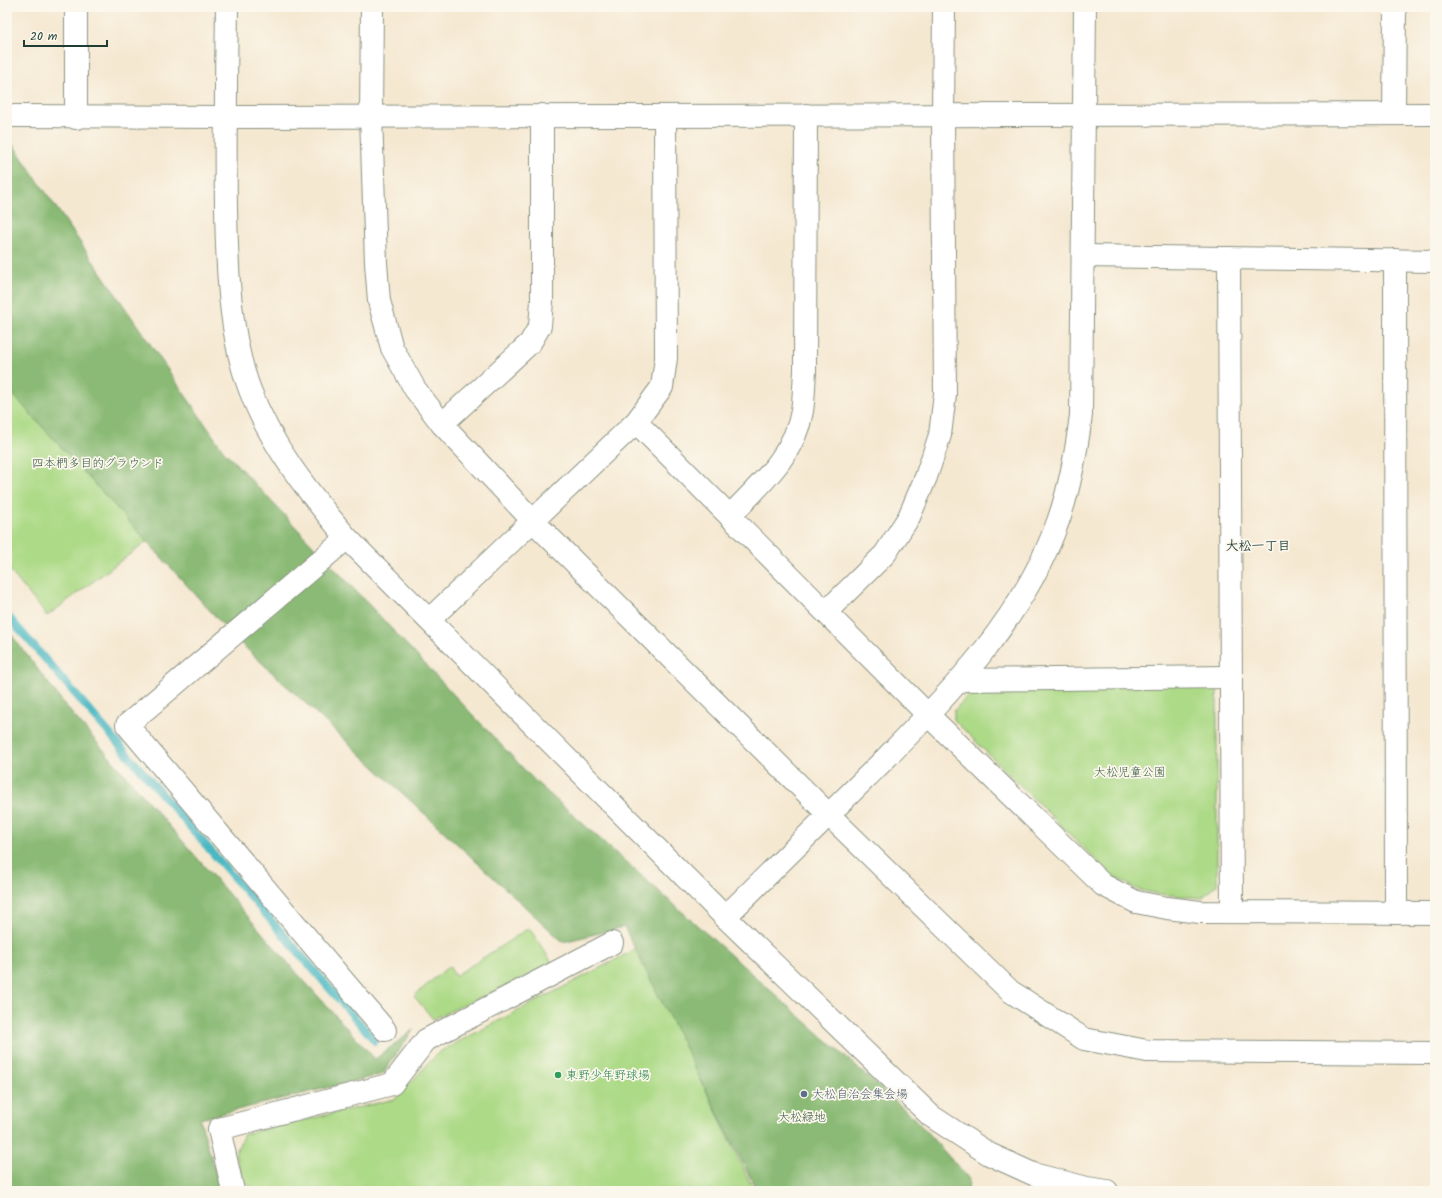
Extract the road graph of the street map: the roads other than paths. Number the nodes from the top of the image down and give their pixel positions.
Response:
1 (76, 7) edge
2 (227, 7) edge
3 (372, 7) edge
4 (944, 7) edge
5 (1085, 7) edge
6 (1395, 7) edge
7 (1084, 114) junction
8 (1394, 114) junction
9 (1435, 114) edge
10 (542, 115) junction
11 (806, 115) junction
12 (943, 115) junction
13 (14, 116) dead end
14 (371, 116) junction
15 (665, 116) junction
16 (225, 117) junction
17 (76, 118) junction
18 (1083, 256) junction
19 (1229, 258) junction
20 (1395, 260) junction
21 (1435, 261) edge
22 (636, 422) junction
23 (442, 424) junction
24 (730, 516) junction
25 (533, 521) junction
26 (347, 538) junction
27 (826, 612) junction
28 (429, 620) junction
29 (1230, 677) junction
30 (962, 680) junction
31 (928, 715) junction
32 (829, 815) junction
33 (1232, 912) junction
34 (1396, 913) junction
35 (1435, 913) edge
36 (725, 917) junction
37 (612, 942) dead end
38 (386, 1030) dead end
39 (1435, 1052) edge
40 (234, 1191) edge
41 (1107, 1191) edge

1 - 17 street
2 - 16 street
3 - 14 street
4 - 12 street
5 - 7 street
6 - 8 street
7 - 8 street
7 - 12 street
7 - 18 street
8 - 9 street
10 - 14 street
10 - 15 street
10 - 23 street
11 - 12 street
11 - 15 street
11 - 24 street
12 - 27 street
13 - 17 street
14 - 16 street
14 - 23 street
15 - 22 street
16 - 17 street
16 - 26 street
18 - 19 street
18 - 30 street
19 - 20 street
19 - 29 street
20 - 21 street
20 - 34 street
22 - 24 street
22 - 25 street
23 - 25 street
24 - 27 street
25 - 28 street
25 - 32 street
26 - 28 street
26 - 38 street
27 - 31 street
28 - 36 street
29 - 30 street
29 - 33 street
30 - 31 street
31 - 32 street
31 - 33 street
32 - 36 street
32 - 39 street
33 - 34 street
34 - 35 street
36 - 41 street
37 - 40 street

